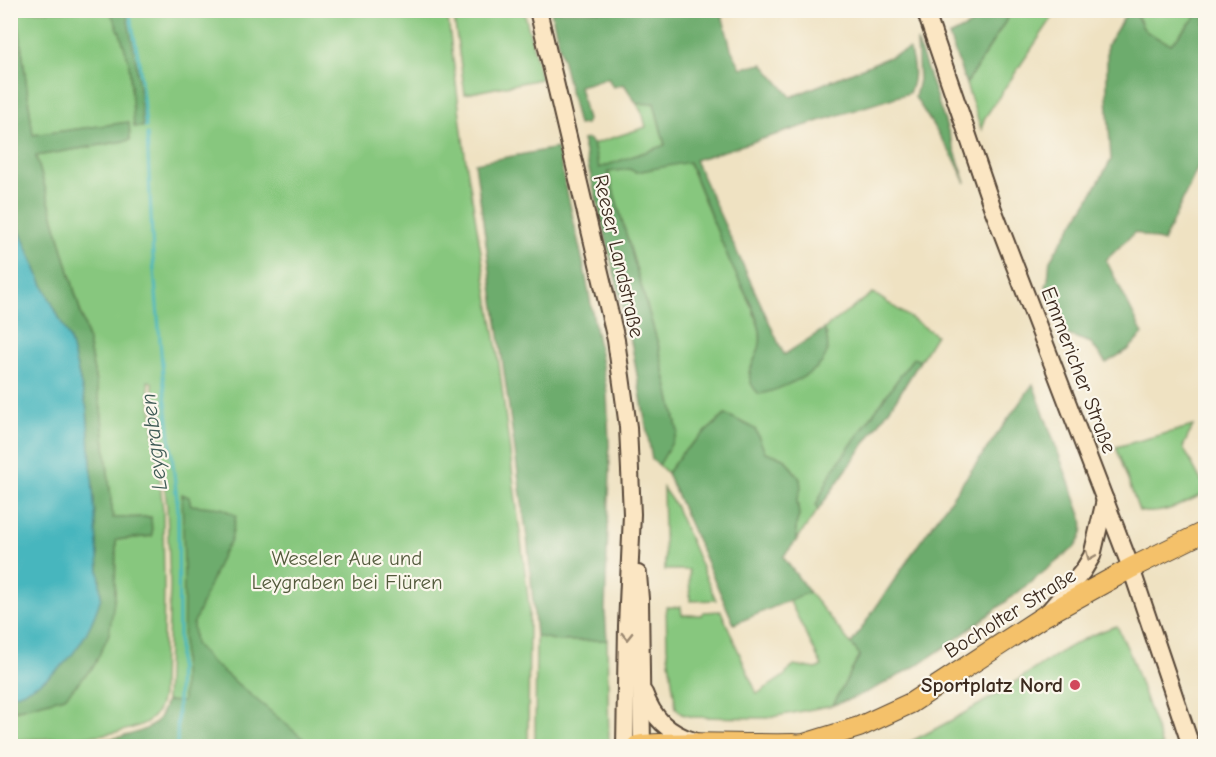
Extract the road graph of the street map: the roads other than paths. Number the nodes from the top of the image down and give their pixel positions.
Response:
1 (538, 10) edge
2 (925, 10) edge
3 (1105, 500) junction
4 (632, 514) junction
5 (1206, 531) edge
6 (1131, 568) junction
7 (1044, 616) junction
8 (641, 683) junction
9 (694, 742) junction
10 (804, 744) junction
11 (634, 745) edge
12 (781, 747) edge
13 (1191, 747) edge

1 - 4 street, Reeser Landstraße
2 - 3 street, Emmericher Straße
3 - 6 street, Emmericher Straße
3 -> 7 street
4 - 8 street, Reeser Landstraße
4 -> 11 street, Reeser Landstraße
5 - 6 main road, Bocholter Straße
6 - 7 main road, Bocholter Straße
6 - 13 street, Emmericher Straße
7 - 10 main road, Bocholter Straße
8 - 9 street
8 - 11 street, Reeser Landstraße
9 - 10 main road, Bocholter Straße
9 - 11 main road, Bocholter Straße
10 - 12 main road, Bocholter Straße

